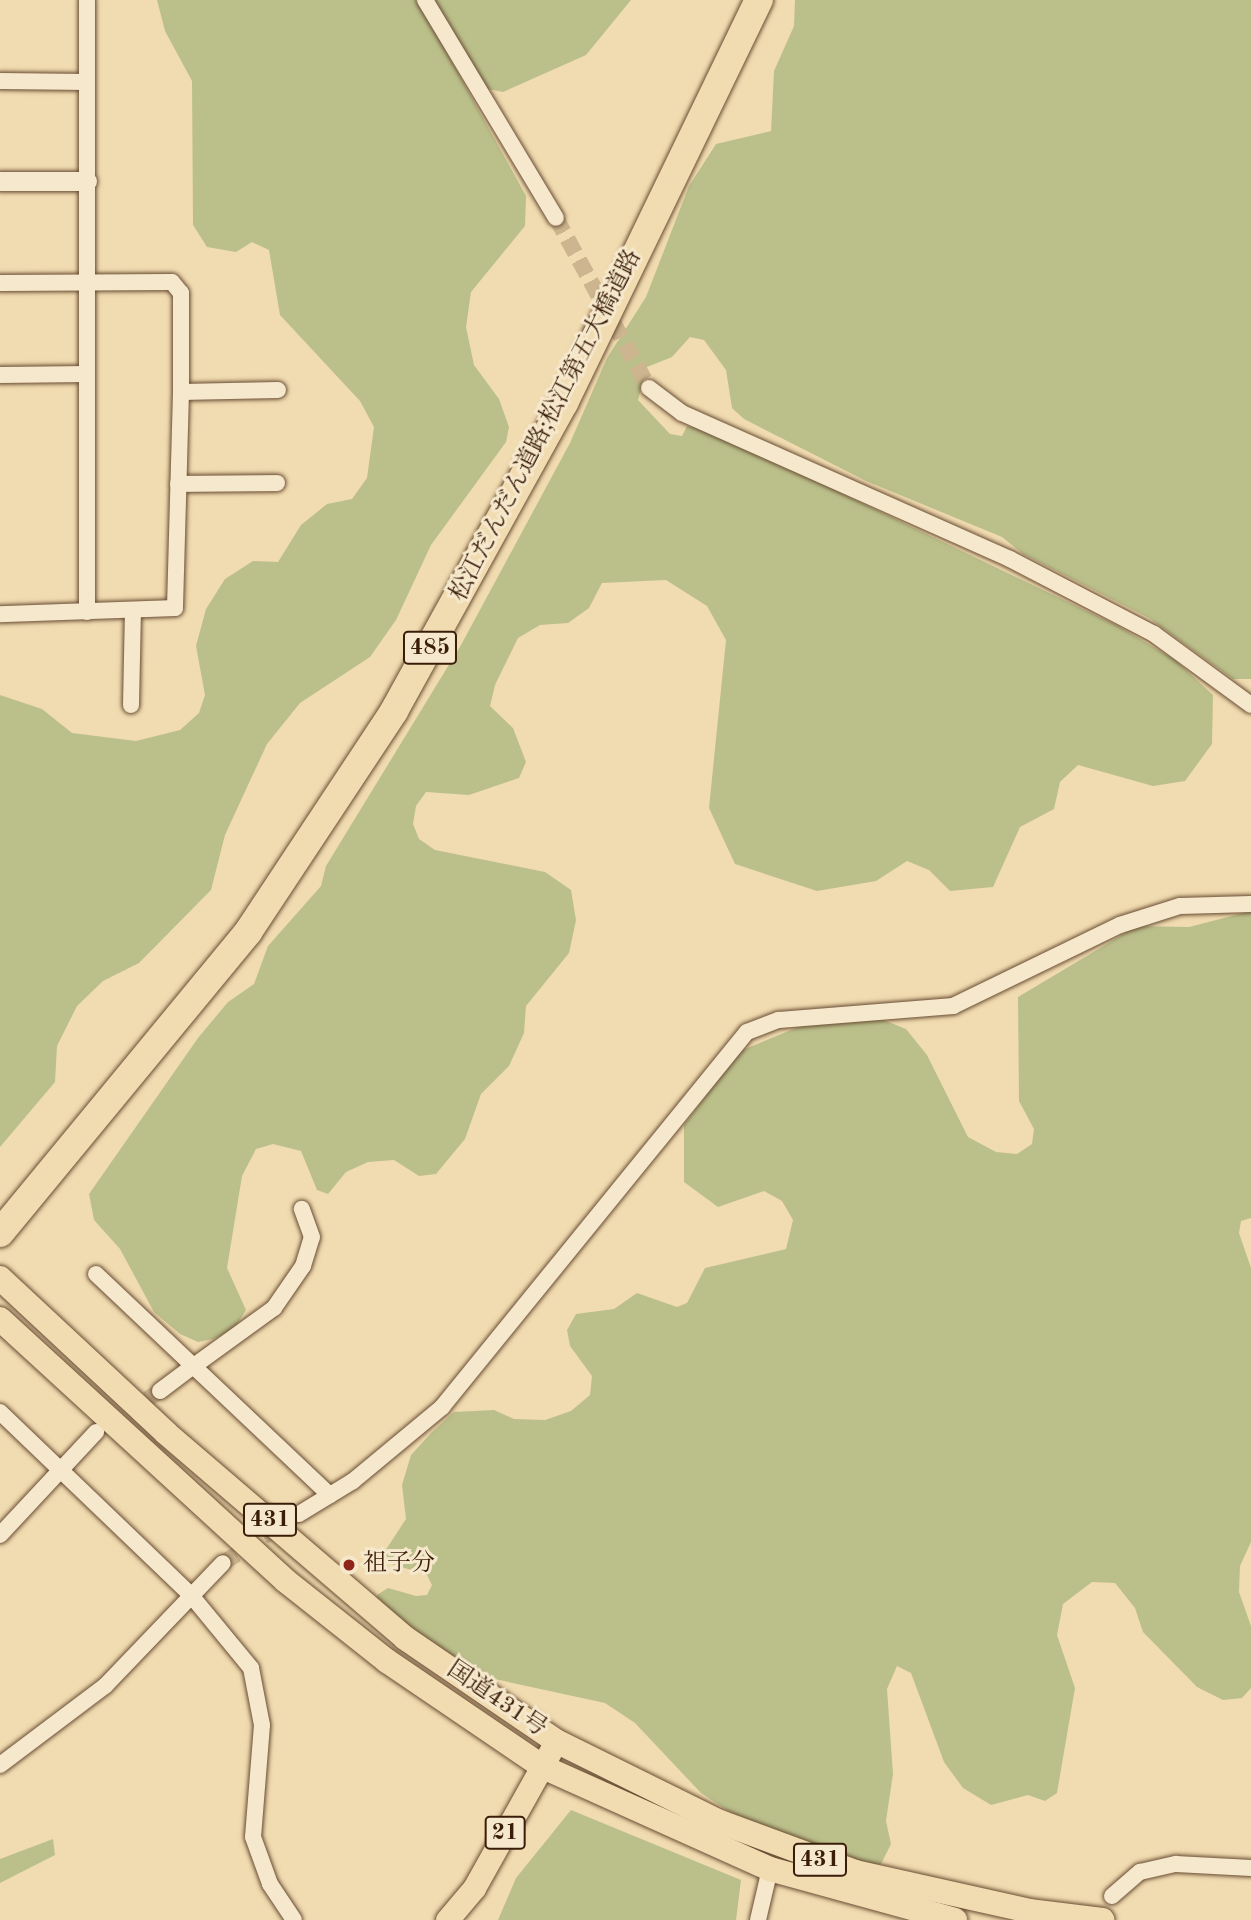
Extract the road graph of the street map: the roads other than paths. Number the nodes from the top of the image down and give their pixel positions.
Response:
1 (87, 0) edge
2 (425, 0) edge
3 (759, 0) edge
4 (0, 81) edge
5 (87, 82) junction
6 (0, 181) edge
7 (87, 181) junction
8 (556, 218) tunnel mouth
9 (87, 282) junction
10 (0, 283) edge
11 (87, 374) junction
12 (0, 375) edge
13 (649, 388) tunnel mouth
14 (278, 390) dead end
15 (181, 392) junction
16 (277, 483) dead end
17 (178, 484) junction
18 (87, 612) junction
19 (133, 612) junction
20 (0, 614) edge
21 (131, 705) dead end
22 (1251, 705) edge
23 (1251, 904) edge
24 (302, 1209) dead end
25 (0, 1233) edge
26 (96, 1274) dead end
27 (0, 1278) edge
28 (0, 1319) edge
29 (160, 1391) tunnel mouth
30 (0, 1412) edge
31 (96, 1432) tunnel mouth
32 (58, 1470) junction
33 (330, 1495) junction
34 (299, 1514) tunnel mouth
35 (0, 1535) edge
36 (223, 1563) tunnel mouth
37 (190, 1594) junction
38 (556, 1741) junction
39 (0, 1766) edge
40 (543, 1767) junction
41 (1251, 1868) edge
42 (770, 1869) junction
43 (1112, 1896) dead end
44 (294, 1920) edge
45 (447, 1920) edge
46 (758, 1920) edge
47 (955, 1920) edge
48 (1102, 1920) edge

1 - 5 street
2 - 8 street
3 - 25 highway, 松江だんだん道路;松江第五大橋道路 / 485
4 - 5 street
5 - 7 street
6 - 7 street
7 - 9 street
9 - 10 street
9 - 11 street
9 - 15 street
11 - 12 street
11 - 18 street
13 - 22 street
14 - 15 street
15 - 17 street
16 - 17 street
17 - 19 street
18 - 19 street
18 - 20 street
19 - 21 street
23 - 33 street
24 - 29 street
26 - 33 street
27 - 38 highway, 国道431号 / 431
28 - 40 highway, 国道431号 / 431
30 - 32 street
31 - 32 street
32 - 35 street
32 - 37 street
33 - 34 street
36 - 37 street
37 - 39 street
37 - 44 street
38 - 40 main road, 21
38 - 48 highway, 国道431号 / 431
40 - 42 highway, 国道431号 / 431
40 - 45 main road, 21
41 - 43 street
42 - 46 street
42 - 47 highway, 国道431号 / 431

